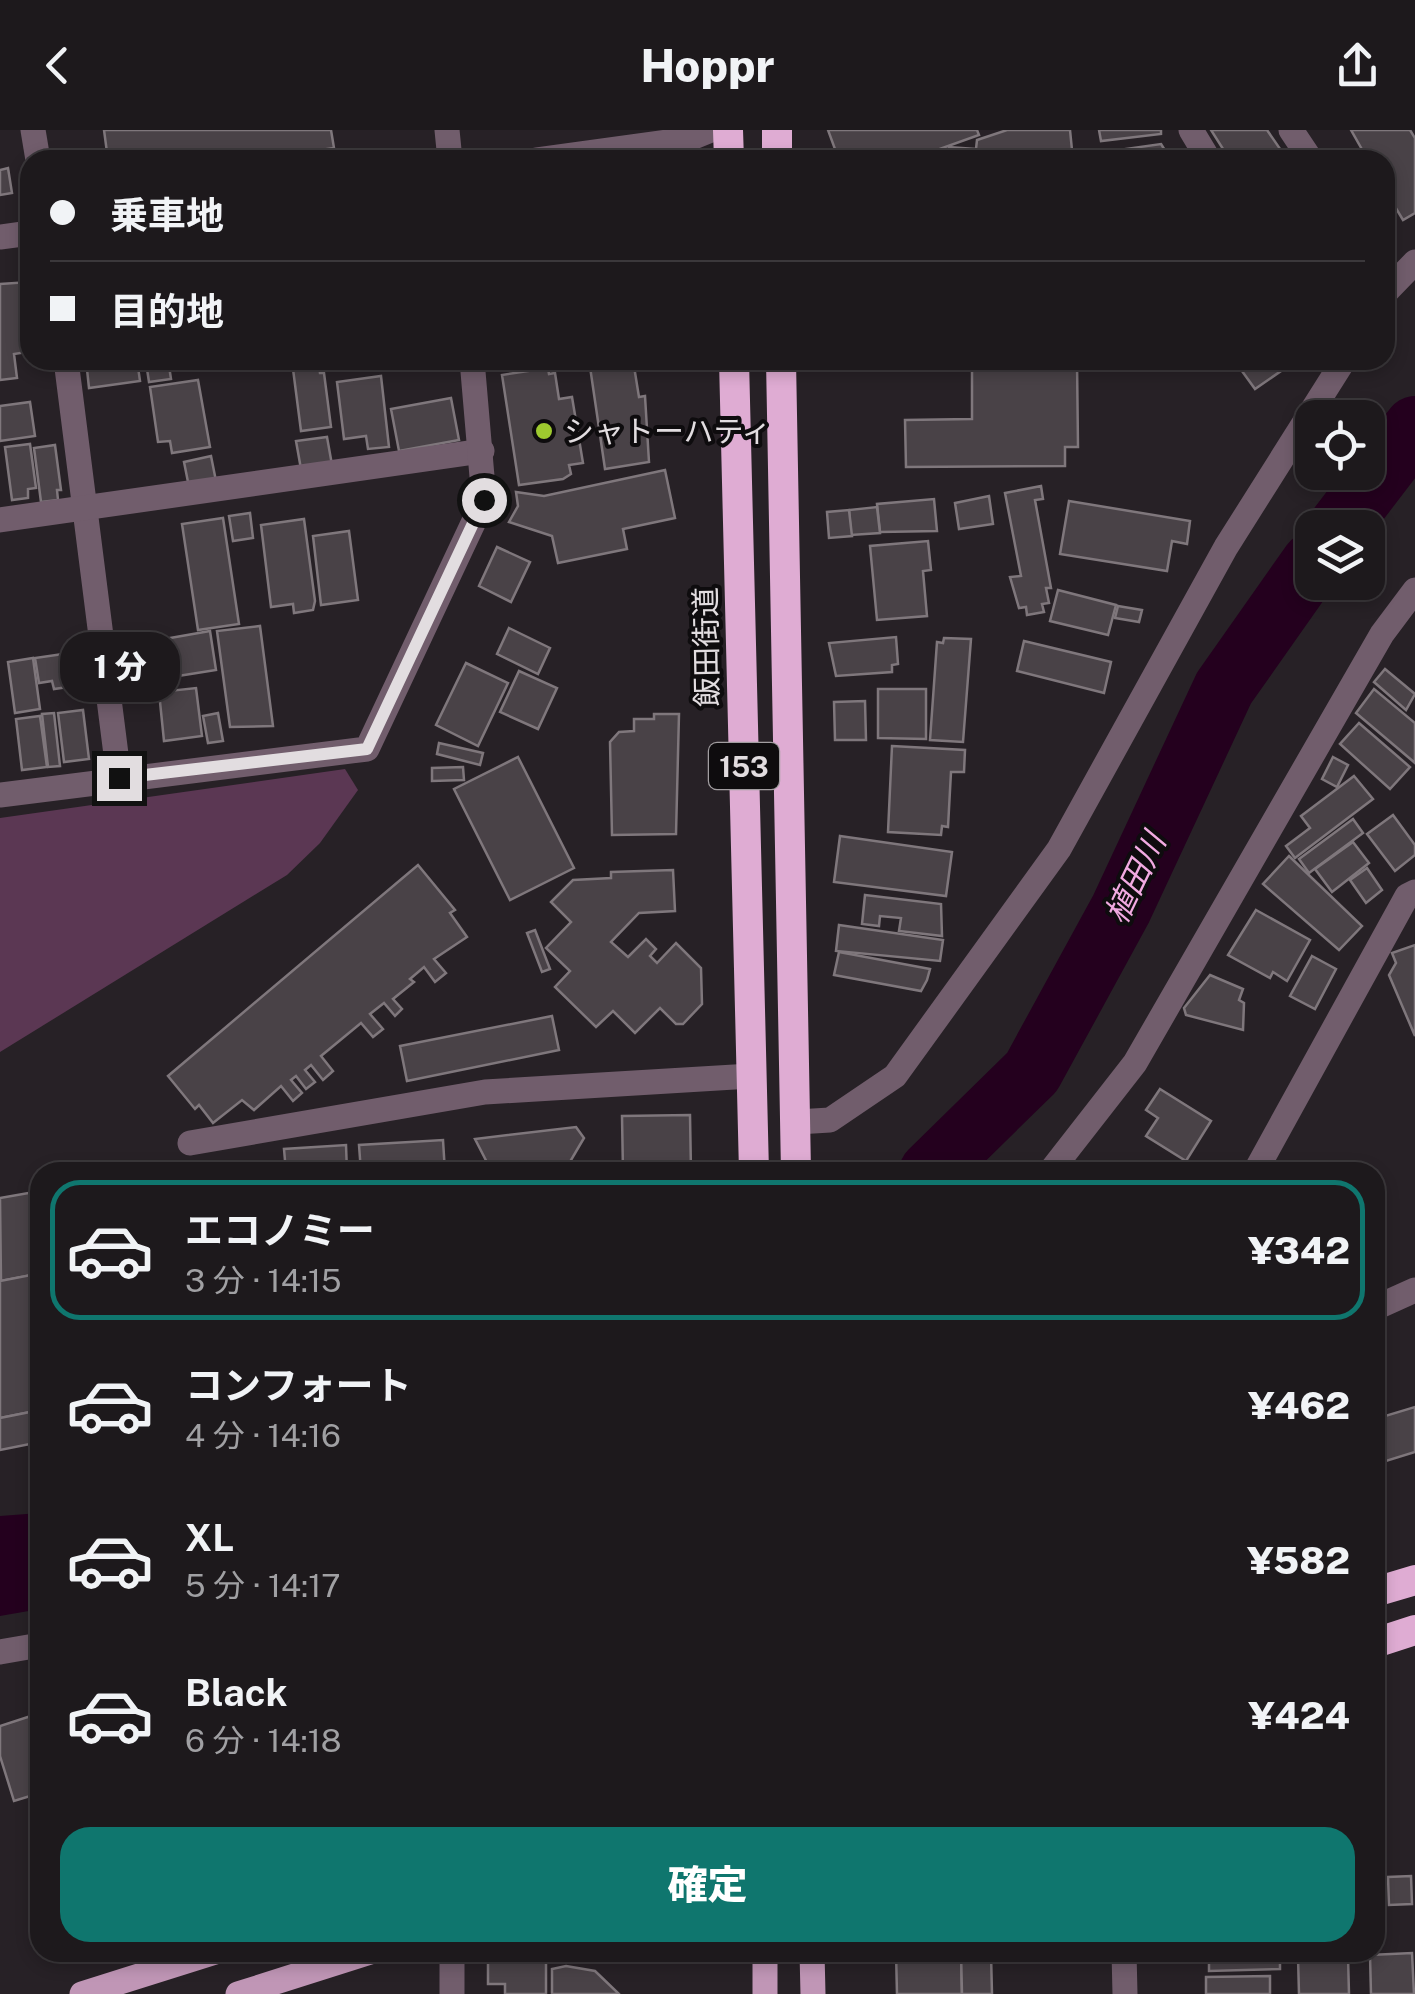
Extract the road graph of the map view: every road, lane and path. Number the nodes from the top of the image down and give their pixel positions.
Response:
1 (711, 130) edge
2 (609, 150) edge
3 (67, 370) edge
4 (473, 370) edge
5 (734, 370) edge
6 (781, 370) edge
7 (1332, 370) edge
8 (482, 451) junction
9 (85, 508) junction
10 (0, 520) edge
11 (1415, 590) edge
12 (119, 778) junction
13 (0, 795) edge
14 (1415, 892) edge
15 (752, 1076) junction
16 (798, 1122) junction
17 (190, 1143) dead end
18 (754, 1162) edge
19 (796, 1162) edge
20 (1058, 1162) edge
21 (1260, 1162) edge
22 (1415, 1290) edge
23 (1385, 1304) edge
24 (1415, 1580) edge
25 (1385, 1589) edge
26 (1415, 1630) edge
27 (1385, 1640) edge
28 (30, 1647) edge
29 (0, 1652) edge
30 (183, 1962) edge
31 (339, 1962) edge
32 (452, 1962) edge
33 (764, 1962) edge
34 (812, 1962) edge
35 (1124, 1962) edge
36 (82, 1994) edge
37 (238, 1994) edge
38 (452, 1994) edge
39 (765, 1994) edge
40 (813, 1994) edge
41 (1125, 1994) edge

1 - 2 street
3 - 9 street
4 - 8 street
5 - 15 highway, 飯田街道 / 153
6 - 16 highway, 153
7 - 16 street
8 - 9 street
8 - 12 street
9 - 10 street
9 - 12 street
11 - 20 street
12 - 13 street
14 - 21 street
15 - 17 street
15 - 18 highway, 飯田街道 / 153
16 - 19 highway, 153
22 - 23 street
24 - 25 highway
26 - 27 highway
28 - 29 street
30 - 36 main road
31 - 37 main road
32 - 38 street
33 - 39 main road
34 - 40 main road
35 - 41 street

